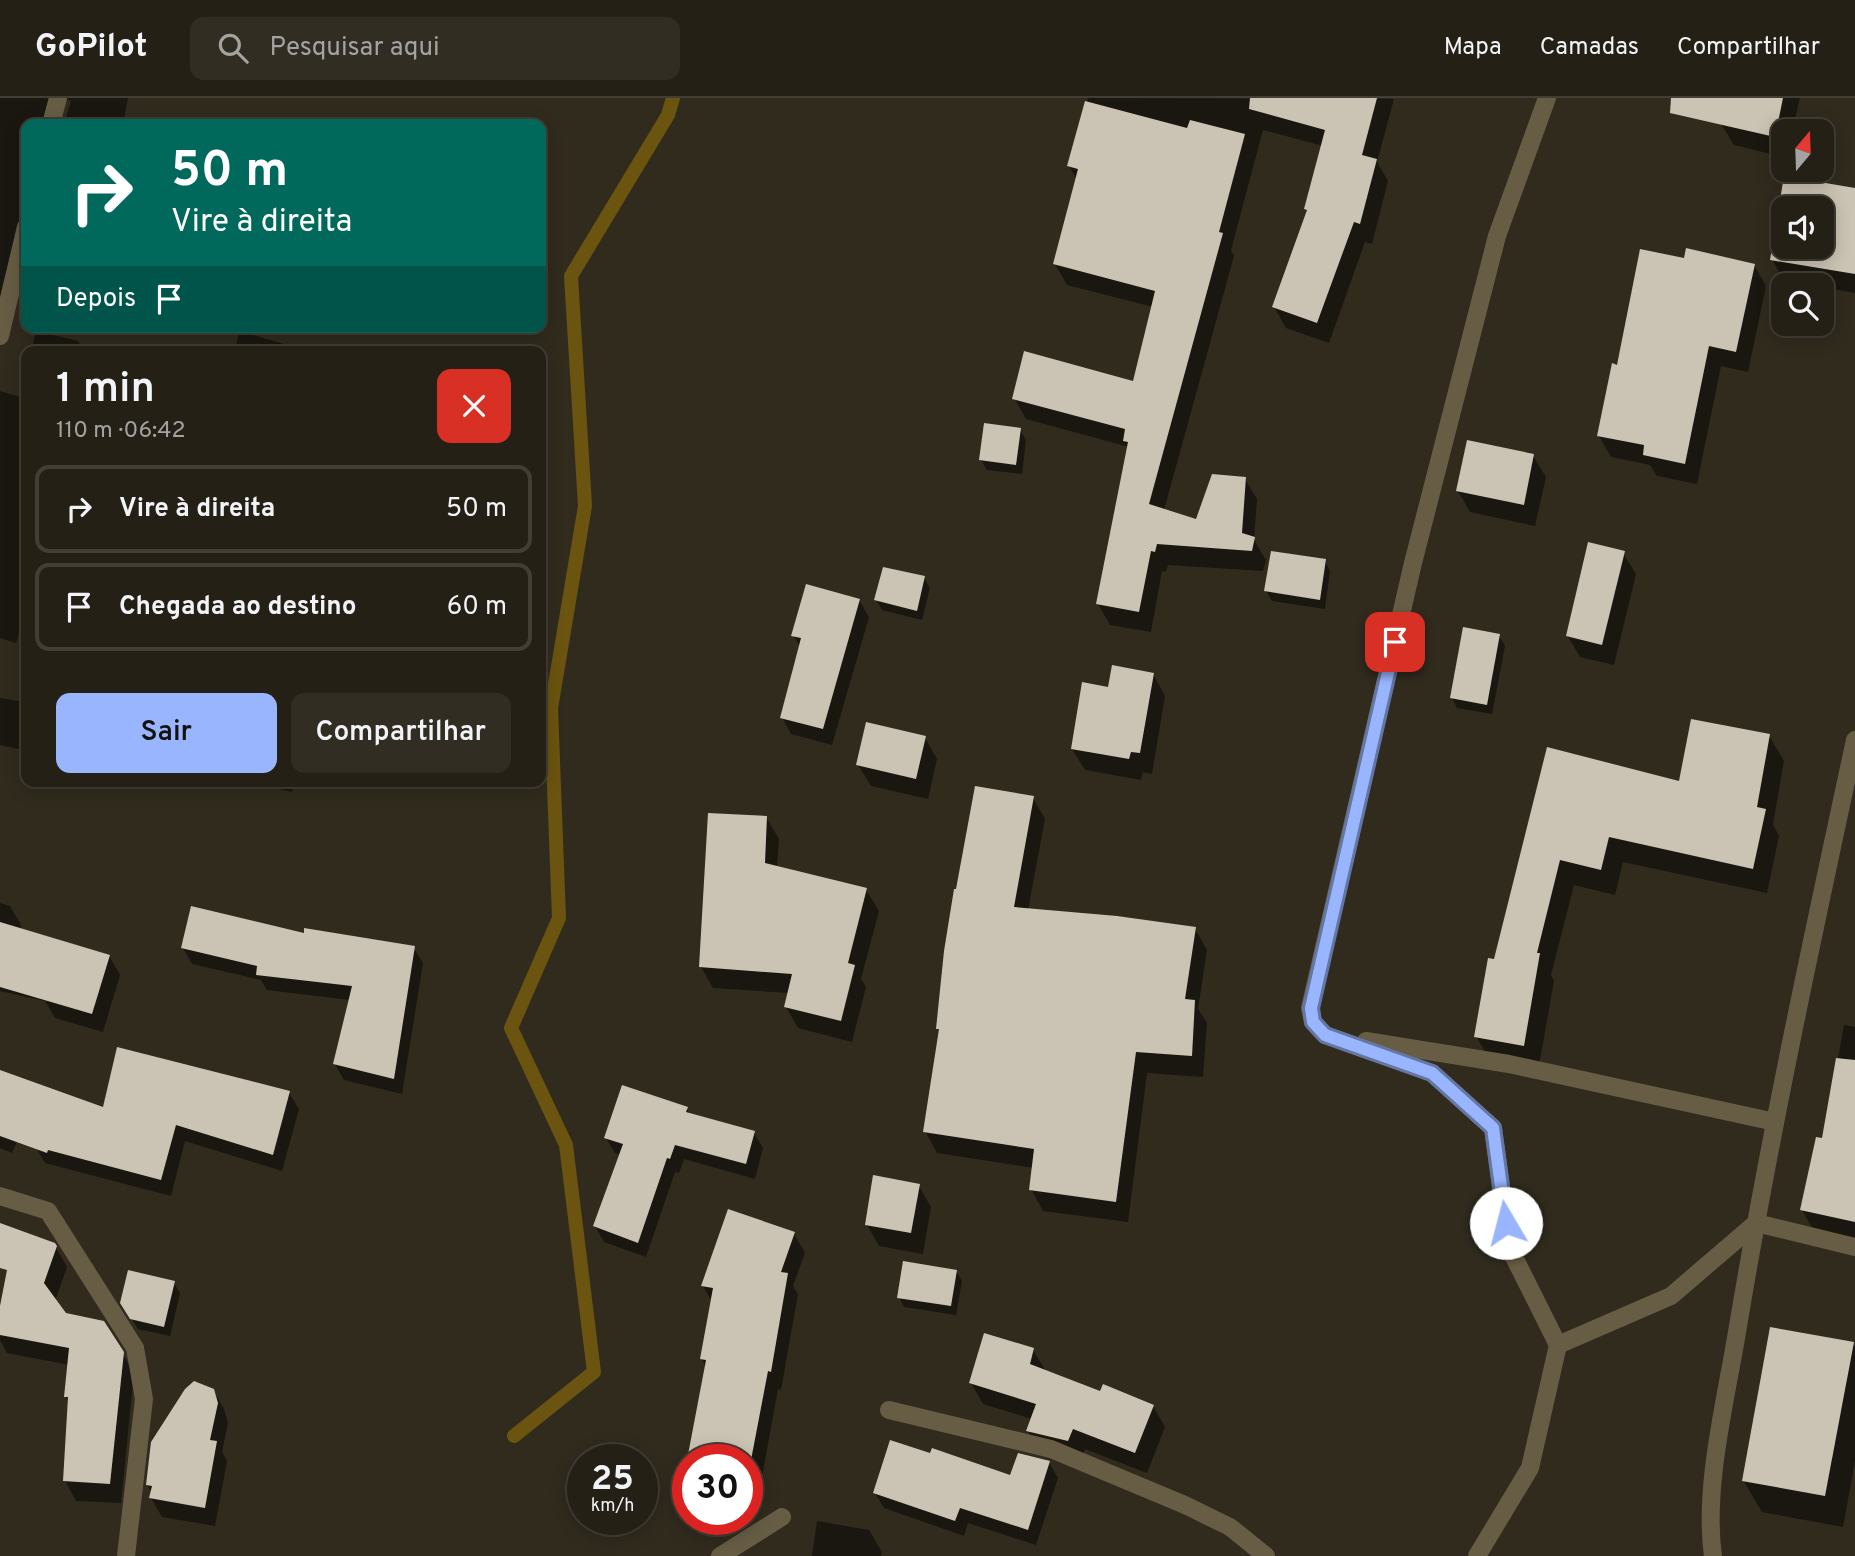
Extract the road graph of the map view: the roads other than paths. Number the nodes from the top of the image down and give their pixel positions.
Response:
1 (58, 98) edge
2 (1547, 98) edge
3 (52, 119) edge
4 (21, 248) edge
5 (0, 336) edge
6 (1855, 740) edge
7 (1325, 1035) junction
8 (1775, 1122) junction
9 (0, 1196) edge
10 (1756, 1223) junction
11 (1855, 1247) edge
12 (1558, 1345) junction
13 (890, 1410) dead end
14 (782, 1517) dead end
15 (126, 1556) edge
16 (720, 1556) edge
17 (1266, 1556) edge
18 (1477, 1556) edge
19 (1713, 1556) edge

1 - 3 street
2 - 7 street
4 - 5 street
6 - 8 street
7 - 8 street
7 - 12 street
8 - 10 street
9 - 15 street
10 - 11 street
10 - 12 street
10 - 19 street
12 - 18 street
13 - 17 street
14 - 16 street

